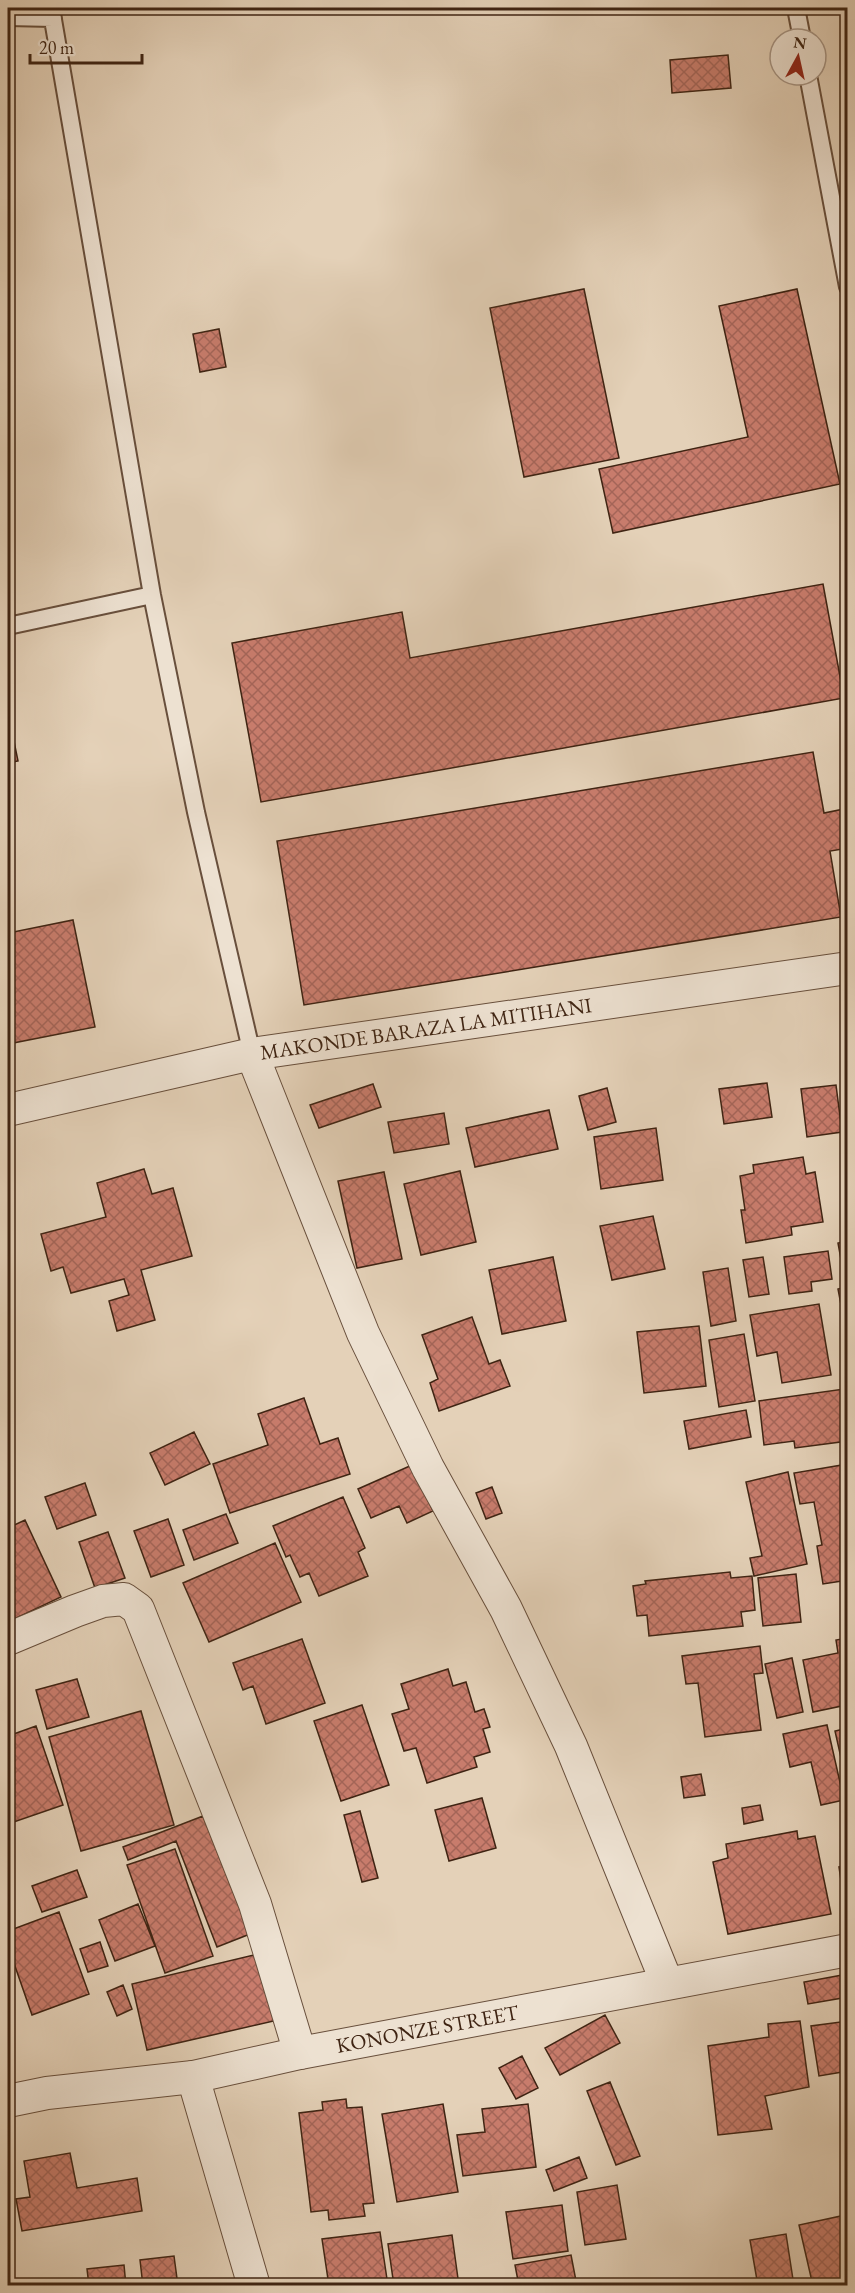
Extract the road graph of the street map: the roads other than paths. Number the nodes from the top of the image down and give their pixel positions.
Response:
1 (796, 8) edge
2 (52, 13) edge
3 (8, 17) edge
4 (800, 27) edge
5 (810, 87) edge
6 (848, 287) edge
7 (152, 595) junction
8 (8, 626) edge
9 (848, 968) edge
10 (252, 1054) junction
11 (8, 1110) edge
12 (8, 1639) edge
13 (848, 1950) edge
14 (668, 1983) junction
15 (300, 2053) junction
16 (193, 2077) junction
17 (8, 2101) edge
18 (254, 2286) edge

1 - 4 lane
2 - 3 lane
2 - 7 lane
5 - 6 lane
7 - 8 lane
7 - 10 lane
9 - 10 street, MAKONDE BARAZA LA MITIHANI
10 - 11 street, MAKONDE BARAZA LA MITIHANI
10 - 14 street
12 - 15 street
13 - 14 street, KONONZE STREET
14 - 15 street, KONONZE STREET
15 - 16 street, KONONZE STREET
16 - 17 street, KONONZE STREET
16 - 18 street

